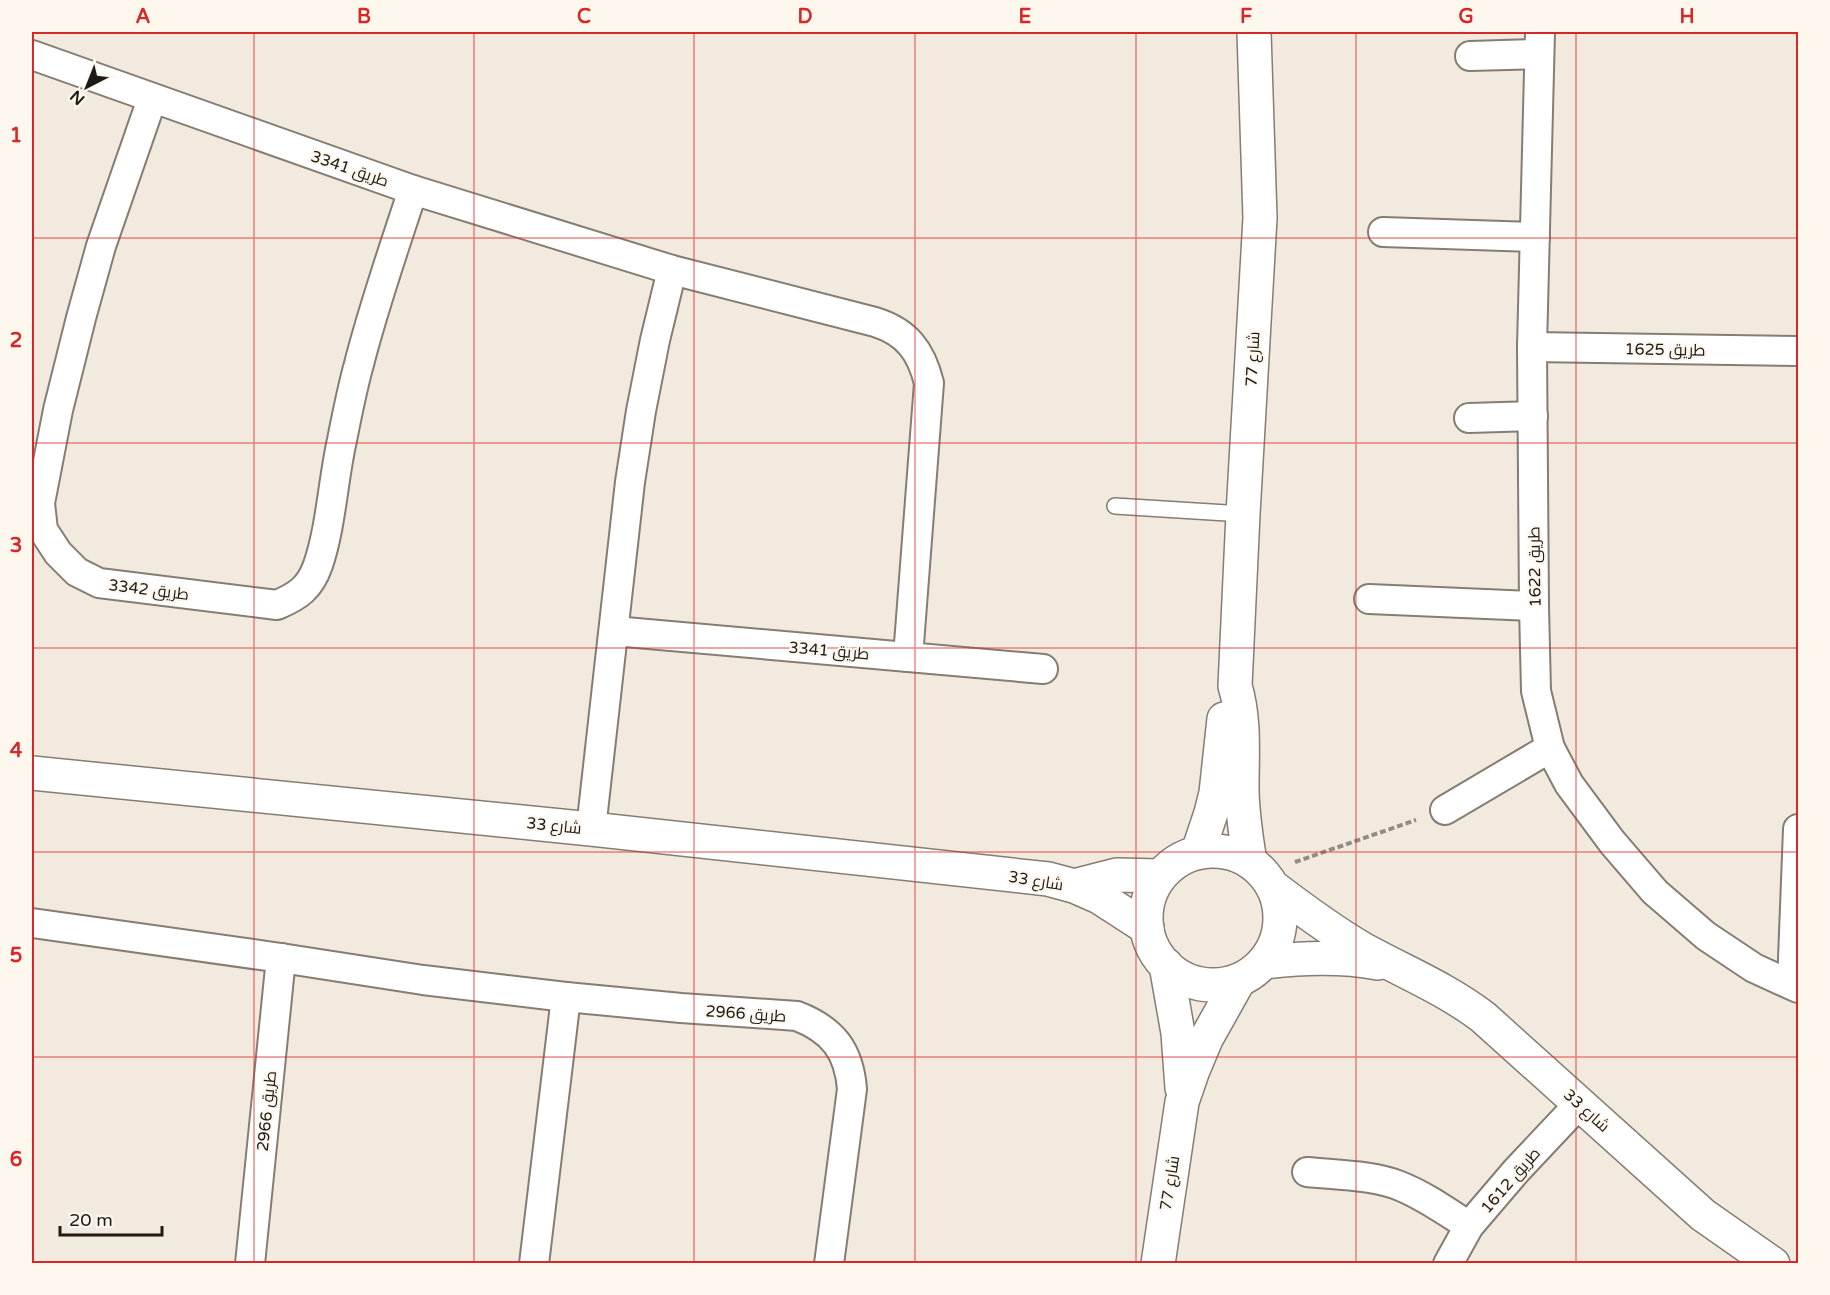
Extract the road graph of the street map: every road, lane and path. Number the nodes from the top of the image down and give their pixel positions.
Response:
1 (1254, 32) edge
2 (1539, 43) edge
3 (32, 55) edge
4 (1470, 56) dead end
5 (152, 99) junction
6 (413, 190) junction
7 (1383, 232) dead end
8 (1535, 237) junction
9 (672, 270) junction
10 (1532, 347) junction
11 (1798, 351) edge
12 (1533, 416) junction
13 (1469, 417) dead end
14 (1115, 506) dead end
15 (1243, 514) junction
16 (1369, 599) dead end
17 (1534, 606) junction
18 (614, 631) junction
19 (908, 657) junction
20 (1043, 669) dead end
21 (1235, 686) junction
22 (1550, 748) junction
23 (32, 774) edge
24 (1444, 810) joint
25 (591, 829) junction
26 (1798, 829) edge
27 (1198, 852) junction
28 (1262, 874) junction
29 (1160, 876) junction
30 (1074, 886) junction
31 (32, 923) edge
32 (1147, 928) junction
33 (281, 958) junction
34 (1166, 965) junction
35 (1394, 965) junction
36 (1251, 971) junction
37 (1795, 987) edge
38 (566, 997) junction
39 (1182, 1102) junction
40 (1580, 1103) junction
41 (1307, 1172) dead end
42 (1469, 1227) junction
43 (250, 1263) edge
44 (534, 1263) edge
45 (829, 1263) edge
46 (1158, 1263) edge
47 (1448, 1263) edge
48 (1773, 1263) edge

1 - 15 street, شارع 77
2 - 4 street
2 - 8 street, طريق 1622
3 - 5 street, طريق 3341
5 - 6 street, طريق 3341
5 - 6 street, طريق 3342
6 - 9 street, طريق 3341
7 - 8 street
8 - 10 street, طريق 1622
9 - 18 street
9 - 19 street, طريق 3341
10 - 11 street, طريق 1625
10 - 12 street, طريق 1622
12 - 13 street
12 - 17 street, طريق 1622
14 - 15 lane
15 - 21 street, شارع 77
16 - 17 street
17 - 22 street, طريق 1622
18 - 19 street, طريق 3341
18 - 25 street
19 - 20 street, طريق 3341
21 - 27 street, شارع 77
21 - 28 street, شارع 77
22 - 24 street
22 - 37 street, طريق 1622
23 - 25 street, شارع 33
24 - 28 path
25 - 30 street, شارع 33
26 - 37 street
27 - 28 street
27 - 29 street
28 - 35 street, شارع 33
28 - 36 street
29 - 30 street, شارع 33
29 - 32 street
30 - 32 street, شارع 33
31 - 33 street, طريق 2966
32 - 34 street
33 - 38 street, طريق 2966
33 - 43 street, طريق 2966
34 - 36 street
34 - 39 street, شارع 77
35 - 36 street, شارع 33
35 - 40 street, شارع 33
36 - 39 street, شارع 77
38 - 44 street
38 - 45 street, طريق 2966
39 - 46 street, شارع 77
40 - 42 street, طريق 1612
40 - 48 street, شارع 33
41 - 42 street
42 - 47 street, طريق 1612

